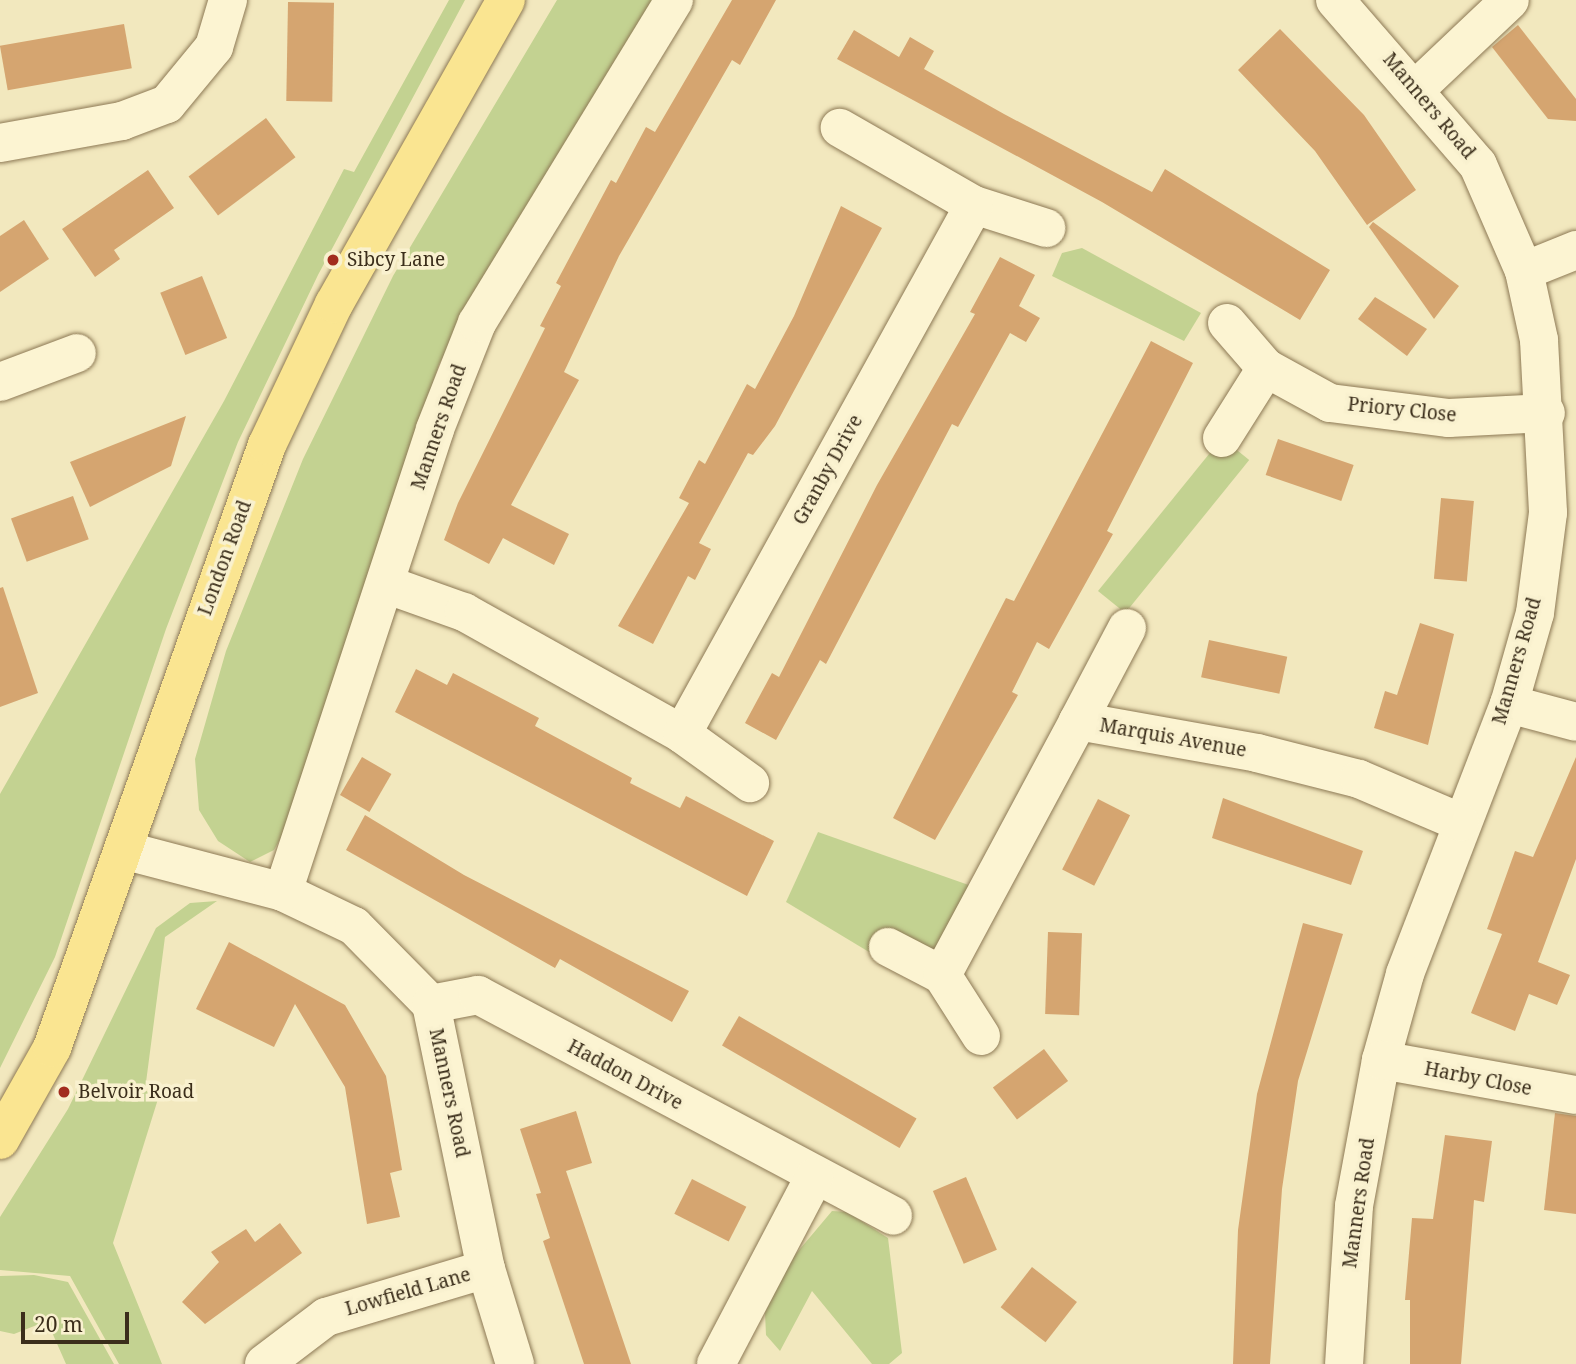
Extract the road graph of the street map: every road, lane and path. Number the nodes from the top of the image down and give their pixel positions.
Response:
1 (228, 0) edge
2 (506, 0) edge
3 (674, 0) edge
4 (1335, 0) edge
5 (1510, 0) edge
6 (1416, 89) junction
7 (840, 128) dead end
8 (0, 143) edge
9 (974, 205) junction
10 (1046, 228) dead end
11 (1576, 250) edge
12 (1524, 271) junction
13 (1227, 324) dead end
14 (77, 353) dead end
15 (1266, 368) junction
16 (0, 382) edge
17 (1546, 413) junction
18 (1222, 438) dead end
19 (388, 585) junction
20 (1127, 628) dead end
21 (1509, 704) junction
22 (1077, 721) junction
23 (1576, 722) edge
24 (682, 734) junction
25 (750, 783) dead end
26 (1460, 822) junction
27 (127, 851) junction
28 (283, 892) junction
29 (888, 947) dead end
30 (943, 975) junction
31 (431, 1004) junction
32 (981, 1036) dead end
33 (1381, 1060) junction
34 (1576, 1095) edge
35 (0, 1140) edge
36 (814, 1177) junction
37 (893, 1216) dead end
38 (486, 1269) junction
39 (264, 1364) edge
40 (515, 1364) edge
41 (716, 1364) edge
42 (1344, 1364) edge

1 - 8 street
2 - 27 main road, London Road
3 - 19 street, Manners Road
4 - 6 street, Manners Road
5 - 6 street
6 - 12 street, Manners Road
7 - 9 street
9 - 10 street
9 - 24 street, Granby Drive
11 - 12 street
12 - 17 street, Manners Road
13 - 15 street, Priory Close
14 - 16 street
15 - 17 street, Priory Close
15 - 18 street
17 - 21 street, Manners Road
19 - 24 street
19 - 28 street, Manners Road
20 - 22 street
21 - 23 street
21 - 26 street, Manners Road
22 - 26 street, Marquis Avenue
22 - 30 street, Marquis Avenue
24 - 25 street
26 - 33 street, Manners Road
27 - 28 street, Manners Road
27 - 35 main road, London Road
28 - 31 street, Manners Road
29 - 30 street
30 - 32 street
31 - 36 street, Haddon Drive
31 - 38 street, Manners Road
33 - 34 street, Harby Close
33 - 42 street, Manners Road
36 - 37 street, Haddon Drive
36 - 41 street
38 - 39 street, Lowfield Lane
38 - 40 street, Manners Road

